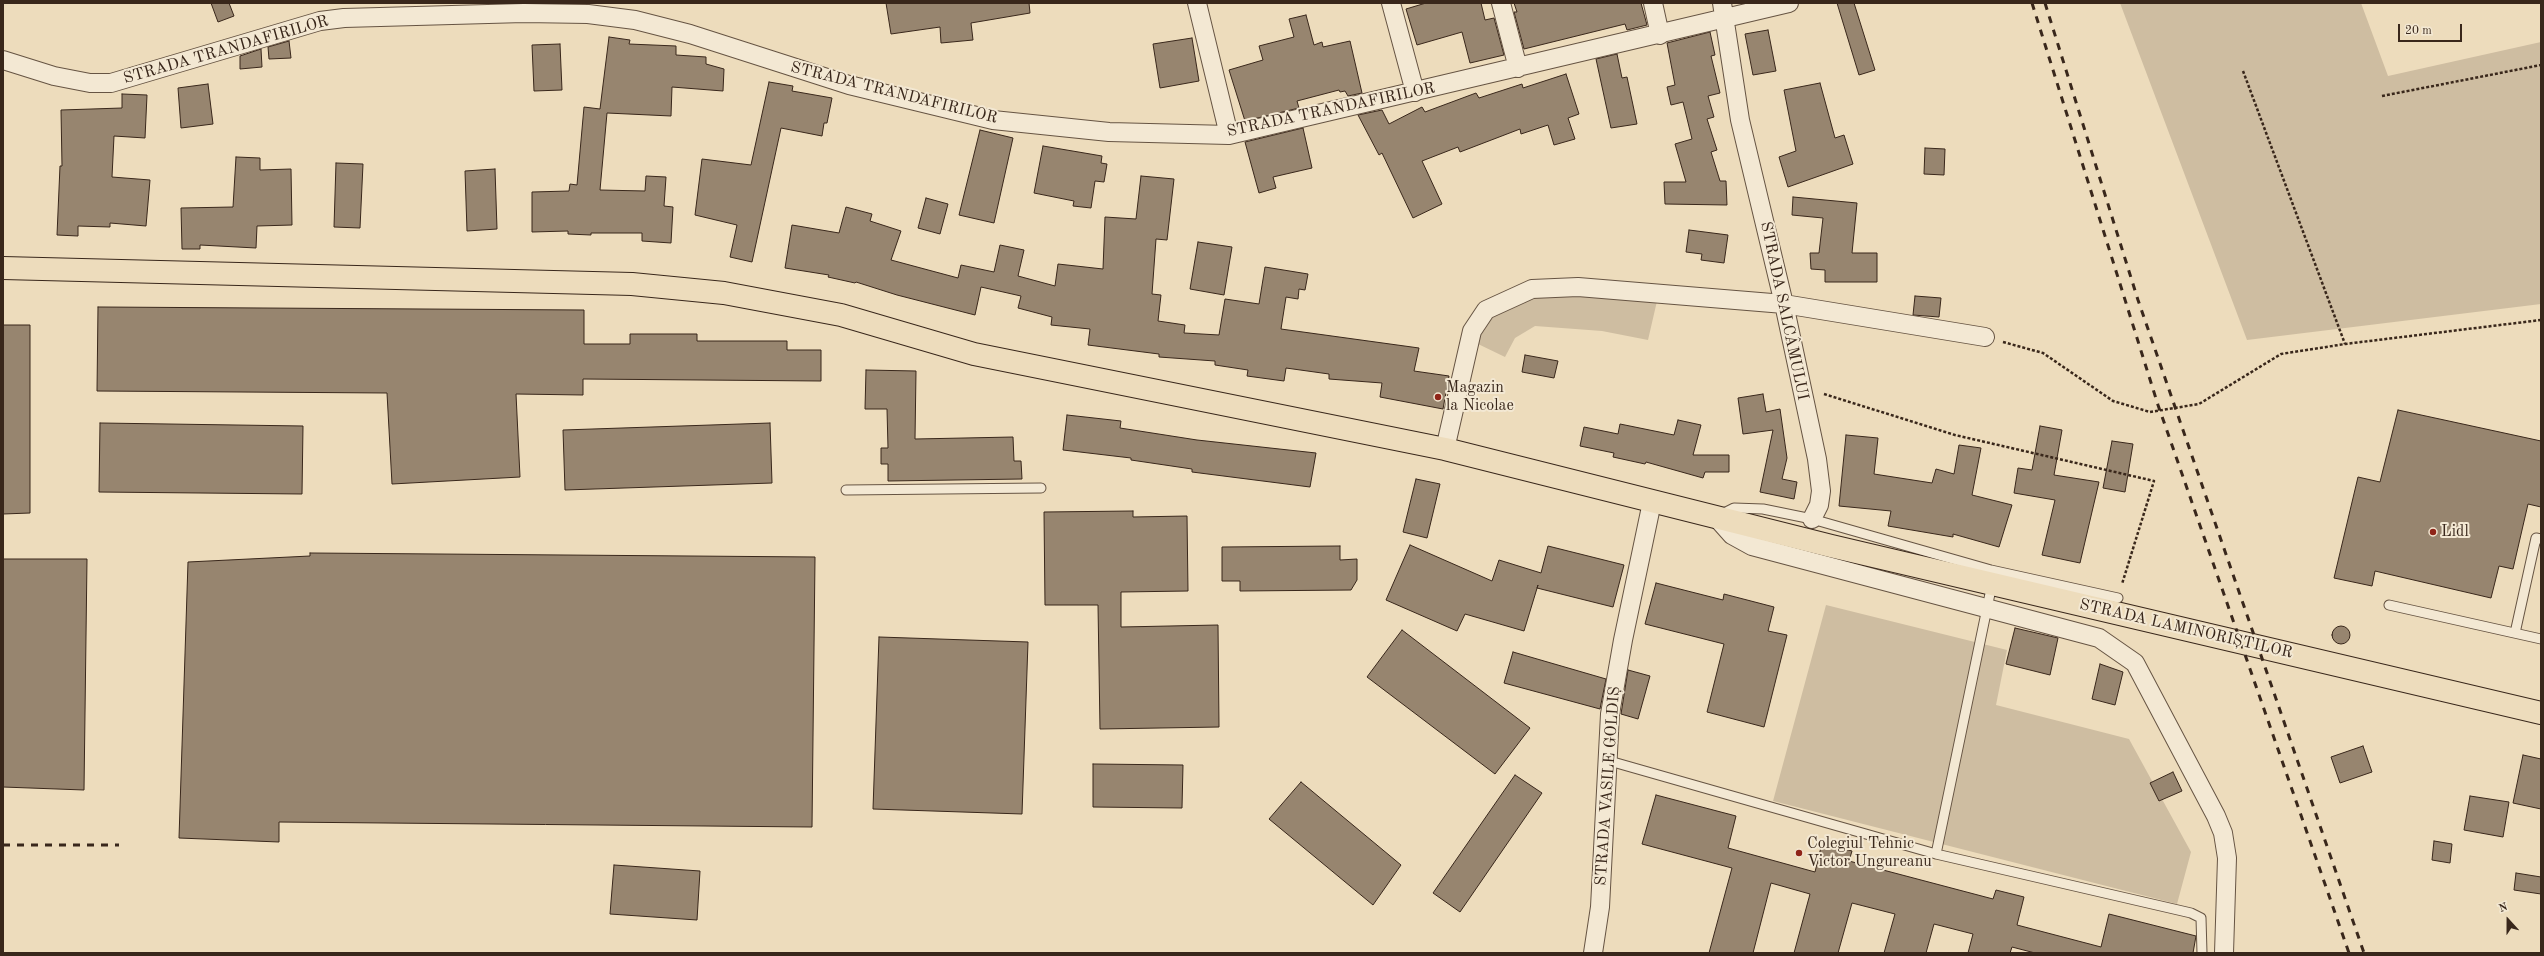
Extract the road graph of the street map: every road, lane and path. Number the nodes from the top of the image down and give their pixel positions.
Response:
1 (1197, 3) edge
2 (1391, 3) edge
3 (1501, 3) edge
4 (1653, 3) edge
5 (1789, 3) edge
6 (1723, 11) edge
7 (1660, 35) junction
8 (3, 60) edge
9 (2541, 65) edge
10 (1518, 68) junction
11 (2243, 71) dead end
12 (1415, 92) junction
13 (2382, 96) dead end
14 (1229, 135) junction
15 (3, 268) edge
16 (1784, 304) junction
17 (2541, 320) edge
18 (1985, 337) joint
19 (2345, 344) junction
20 (1801, 386) junction
21 (1445, 450) junction
22 (1041, 488) dead end
23 (846, 490) dead end
24 (1652, 502) junction
25 (1716, 518) junction
26 (1812, 519) junction
27 (2541, 539) edge
28 (1992, 584) junction
29 (2118, 598) joint
30 (2389, 605) dead end
31 (1988, 606) junction
32 (2515, 633) junction
33 (2541, 639) edge
34 (2541, 713) edge
35 (1606, 760) junction
36 (1936, 854) junction
37 (1593, 953) edge
38 (2202, 953) edge
39 (2224, 953) edge

1 - 14 street
2 - 12 street
3 - 10 street
4 - 7 street
5 - 6 street, STRADA TRANDAFIRILOR
6 - 7 street, STRADA TRANDAFIRILOR
6 - 16 street, STRADA SALCÂMULUI
7 - 10 street, STRADA TRANDAFIRILOR
8 - 14 street, STRADA TRANDAFIRILOR
9 - 13 path
10 - 12 street, STRADA TRANDAFIRILOR
11 - 19 path
12 - 14 street, STRADA TRANDAFIRILOR
15 - 21 main road, STRADA LAMINORIȘTILOR
16 - 18 street
16 - 20 street, STRADA SALCÂMULUI
16 - 21 street
17 - 19 path
18 - 19 path
20 - 26 street, STRADA SALCÂMULUI
20 - 29 path
21 - 24 main road, STRADA LAMINORIȘTILOR
22 - 23 lane
24 - 25 main road, STRADA LAMINORIȘTILOR
24 - 35 street, STRADA VASILE GOLDIȘ
25 - 26 lane
25 - 28 main road, STRADA LAMINORIȘTILOR
25 - 31 street
26 - 29 lane
27 - 32 lane
28 - 31 lane
28 - 34 main road, STRADA LAMINORIȘTILOR
30 - 32 lane
31 - 36 lane
31 - 39 street
32 - 33 lane
35 - 36 lane
35 - 37 street, STRADA VASILE GOLDIȘ
36 - 38 lane

